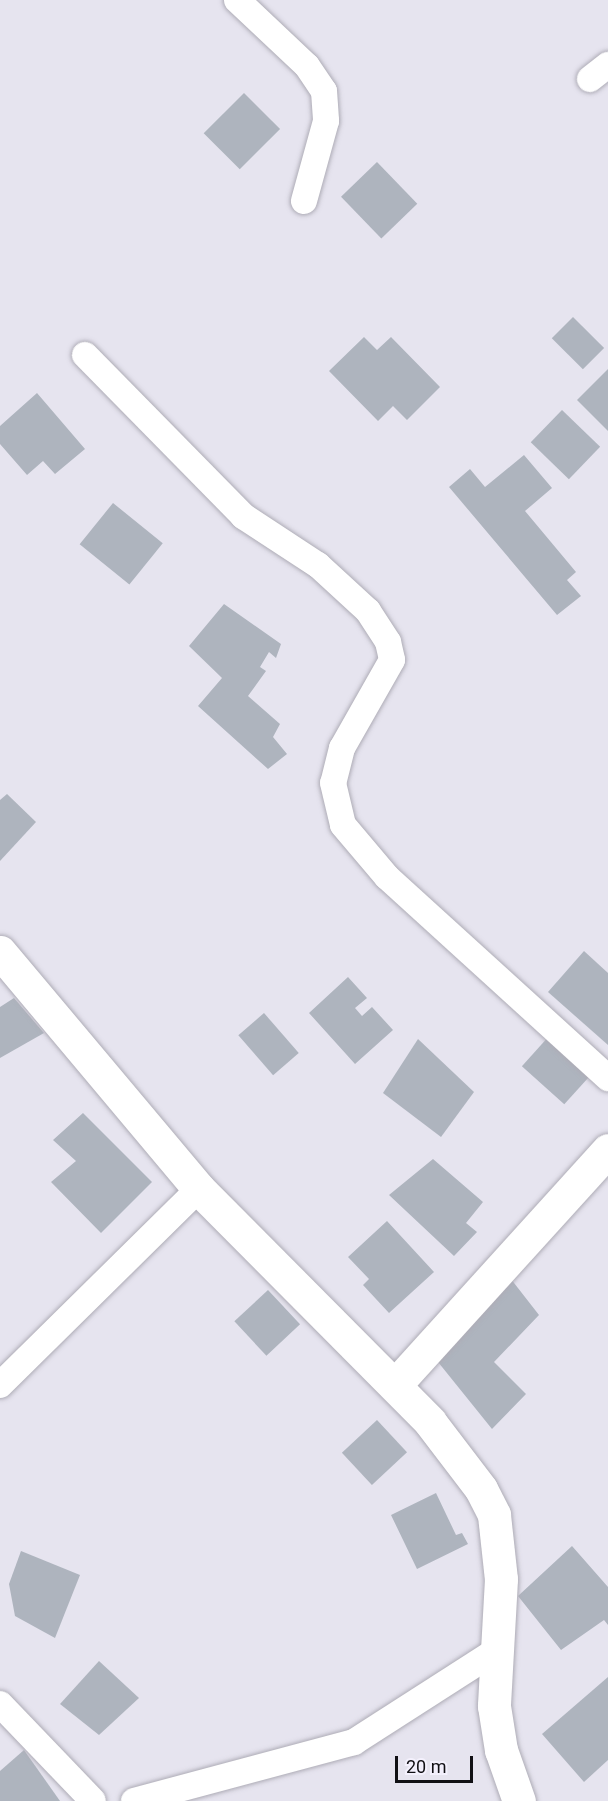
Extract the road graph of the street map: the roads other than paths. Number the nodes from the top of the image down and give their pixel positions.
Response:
1 (237, 0) edge
2 (304, 201) dead end
3 (85, 355) dead end
4 (0, 952) edge
5 (608, 1078) edge
6 (608, 1150) edge
7 (198, 1189) junction
8 (0, 1385) edge
9 (395, 1385) junction
10 (494, 1652) junction
11 (0, 1704) edge
12 (93, 1801) edge
13 (134, 1801) edge
14 (519, 1801) edge

1 - 2 street
3 - 5 street
4 - 7 street
6 - 9 street
7 - 8 street
7 - 9 street
9 - 10 street
10 - 13 street
10 - 14 street
11 - 12 street

